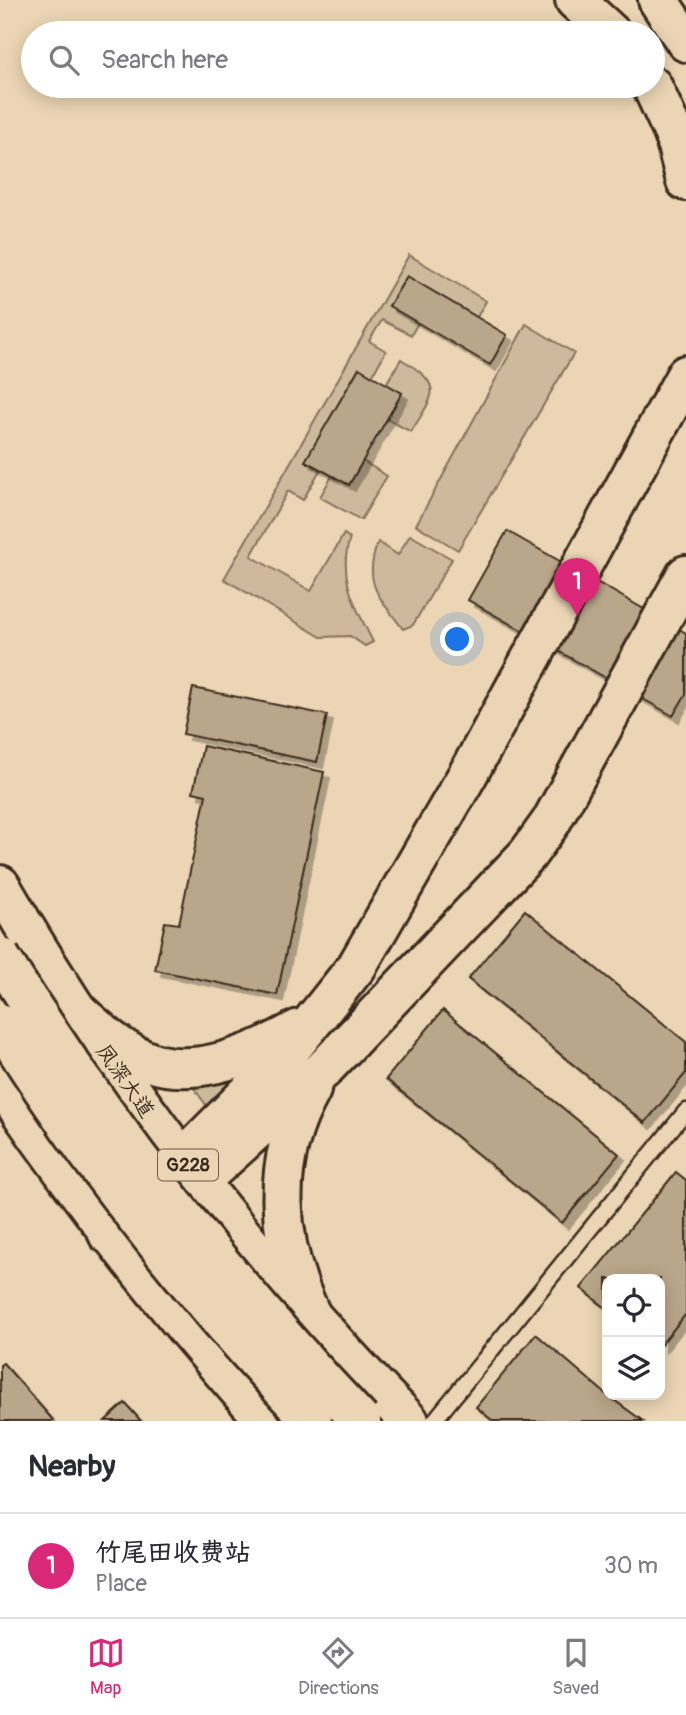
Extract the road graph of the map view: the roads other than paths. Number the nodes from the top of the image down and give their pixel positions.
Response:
1 (575, 0) edge
2 (658, 0) edge
3 (598, 21) edge
4 (686, 42) edge
5 (658, 98) edge
6 (686, 181) edge
7 (684, 372) edge
8 (686, 575) edge
9 (0, 886) edge
10 (0, 957) edge
11 (76, 1010) junction
12 (324, 1012) junction
13 (0, 1023) edge
14 (322, 1071) junction
15 (0, 1082) edge
16 (686, 1111) edge
17 (191, 1169) junction
18 (108, 1234) junction
19 (311, 1315) junction
20 (266, 1421) edge
21 (312, 1421) edge
22 (362, 1421) edge
23 (409, 1421) edge
24 (434, 1421) edge

1 - 3 highway
2 - 4 highway
5 - 6 highway
7 - 12 highway
8 - 14 highway
9 - 11 highway, 凤深大道 / G228
10 - 22 highway, 凤深大道 / G228, bridge
11 - 12 highway
11 - 17 highway, 凤深大道 / G228
12 - 17 highway
13 - 21 highway, bridge
14 - 17 highway
14 - 19 highway
15 - 18 highway
16 - 24 lane
17 - 18 highway
17 - 19 highway, 凤深大道 / G228
18 - 20 highway
19 - 23 highway, 凤深大道 / G228

